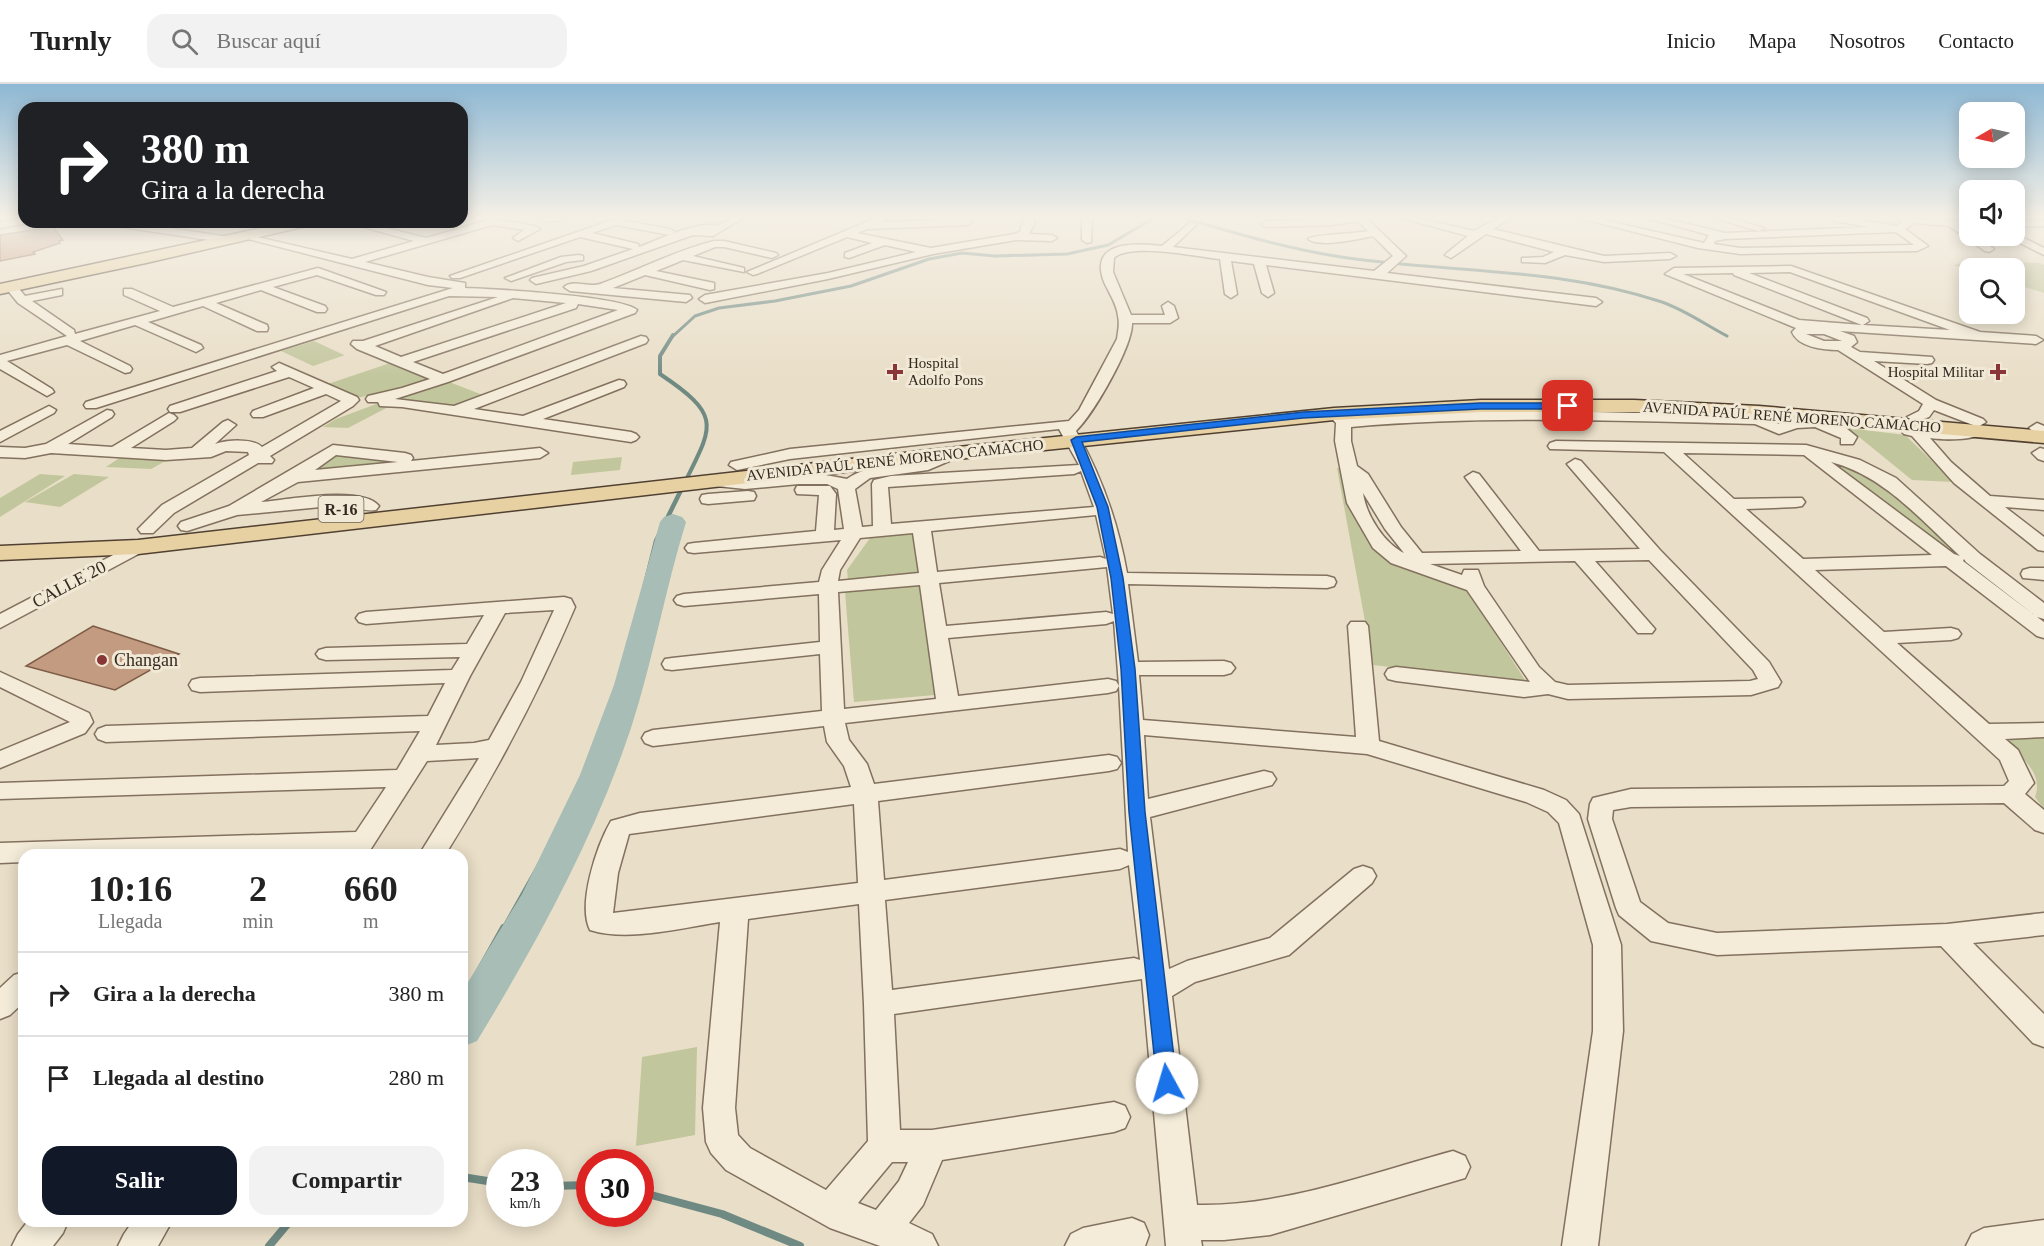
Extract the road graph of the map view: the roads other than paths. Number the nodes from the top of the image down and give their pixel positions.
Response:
1 (65, 272) edge
2 (72, 272) edge
3 (314, 272) edge
4 (322, 272) edge
5 (393, 272) edge
6 (471, 272) edge
7 (541, 272) edge
8 (579, 272) edge
9 (642, 272) edge
10 (643, 272) edge
11 (844, 272) edge
12 (1107, 272) edge
13 (1227, 272) edge
14 (1262, 272) edge
15 (1344, 272) edge
16 (1381, 272) edge
17 (1674, 272) edge
18 (1735, 272) edge
19 (1802, 272) edge
20 (1376, 276) junction
21 (452, 279) junction
22 (4, 286) edge
23 (517, 286) junction
24 (710, 286) dead end
25 (263, 287) junction
26 (570, 287) dead end
27 (599, 289) junction
28 (58, 292) dead end
29 (128, 292) dead end
30 (380, 292) dead end
31 (1268, 293) dead end
32 (1231, 294) dead end
33 (686, 298) dead end
34 (705, 299) dead end
35 (22, 300) junction
36 (580, 302) junction
37 (1596, 302) dead end
38 (205, 303) junction
39 (1168, 306) dead end
40 (321, 309) dead end
41 (169, 310) junction
42 (138, 321) junction
43 (1125, 322) junction
44 (1801, 326) junction
45 (262, 328) dead end
46 (1884, 329) junction
47 (324, 332) junction
48 (1978, 336) junction
49 (69, 338) junction
50 (641, 340) dead end
51 (2036, 340) dead end
52 (362, 346) junction
53 (196, 348) dead end
54 (252, 354) junction
55 (1856, 356) junction
56 (1927, 360) dead end
57 (0, 361) edge
58 (402, 361) junction
59 (125, 369) dead end
60 (290, 372) junction
61 (443, 379) junction
62 (619, 384) dead end
63 (326, 389) junction
64 (47, 392) dead end
65 (360, 402) junction
66 (1931, 403) junction
67 (91, 405) dead end
68 (1481, 406) junction
69 (49, 410) dead end
70 (454, 411) junction
71 (107, 414) dead end
72 (258, 414) dead end
73 (1339, 417) junction
74 (524, 421) junction
75 (1789, 422) junction
76 (1868, 422) junction
77 (228, 425) dead end
78 (1916, 425) junction
79 (1979, 427) junction
80 (1072, 435) junction
81 (631, 436) dead end
82 (0, 437) edge
83 (2042, 439) edge
84 (1847, 441) junction
85 (211, 446) junction
86 (1557, 446) dead end
87 (51, 448) junction
88 (1668, 448) junction
89 (1803, 448) junction
90 (116, 451) junction
91 (0, 452) edge
92 (540, 453) dead end
93 (955, 453) junction
94 (261, 458) junction
95 (1840, 458) junction
96 (442, 463) junction
97 (1575, 464) dead end
98 (1350, 468) junction
99 (1074, 469) dead end
100 (294, 477) junction
101 (1473, 477) dead end
102 (695, 482) junction
103 (278, 487) junction
104 (846, 488) junction
105 (1988, 501) junction
106 (1796, 502) dead end
107 (1729, 504) junction
108 (2044, 505) edge
109 (370, 506) junction
110 (265, 507) junction
111 (235, 510) junction
112 (1090, 511) dead end
113 (187, 526) junction
114 (921, 527) junction
115 (1369, 528) junction
116 (1394, 529) junction
117 (882, 531) junction
118 (852, 533) junction
119 (150, 535) junction
120 (825, 536) junction
121 (0, 538) edge
122 (2044, 546) edge
123 (694, 548) dead end
124 (0, 553) edge
125 (1654, 554) junction
126 (1580, 555) junction
127 (1534, 556) junction
128 (1407, 558) junction
129 (1468, 558) junction
130 (1973, 558) junction
131 (1950, 560) junction
132 (1796, 565) junction
133 (1108, 571) junction
134 (929, 578) junction
135 (1327, 582) dead end
136 (1474, 586) junction
137 (828, 588) junction
138 (684, 600) dead end
139 (498, 608) junction
140 (2044, 613) edge
141 (366, 618) dead end
142 (1106, 618) dead end
143 (0, 622) edge
144 (1358, 626) dead end
145 (1645, 629) dead end
146 (2044, 632) edge
147 (937, 633) junction
148 (1951, 634) dead end
149 (1878, 638) junction
150 (831, 647) junction
151 (475, 650) junction
152 (326, 654) dead end
153 (672, 664) dead end
154 (1224, 668) dead end
155 (1128, 669) junction
156 (1396, 674) dead end
157 (459, 676) junction
158 (0, 679) edge
159 (200, 685) dead end
160 (1108, 686) dead end
161 (1548, 687) junction
162 (948, 703) junction
163 (833, 717) junction
164 (434, 723) junction
165 (1132, 727) junction
166 (2044, 730) edge
167 (1985, 732) junction
168 (106, 734) dead end
169 (652, 738) dead end
170 (498, 746) junction
171 (1368, 746) junction
172 (420, 753) junction
173 (0, 760) edge
174 (1109, 764) dead end
175 (403, 778) junction
176 (1264, 779) dead end
177 (0, 791) edge
178 (865, 793) junction
179 (2010, 794) junction
180 (1137, 812) junction
181 (2044, 824) edge
182 (360, 848) edge
183 (288, 849) edge
184 (436, 849) edge
185 (0, 853) edge
186 (18, 853) edge
187 (1120, 859) dead end
188 (1363, 876) dead end
189 (872, 891) junction
190 (735, 909) junction
191 (2044, 924) edge
192 (1947, 935) junction
193 (1134, 970) dead end
194 (18, 990) edge
195 (1157, 991) junction
196 (879, 1004) junction
197 (0, 1006) edge
198 (2044, 1034) edge
199 (1114, 1117) dead end
200 (884, 1146) junction
201 (932, 1146) junction
202 (1453, 1167) dead end
203 (830, 1210) junction
204 (46, 1227) edge
205 (150, 1227) edge
206 (882, 1229) junction
207 (1183, 1234) edge
208 (1132, 1235) dead end
209 (2044, 1237) edge
210 (30, 1246) edge
211 (136, 1246) edge
212 (920, 1246) edge
213 (1083, 1246) edge
214 (1580, 1246) edge
215 (1984, 1246) edge

1 - 22 main road
2 - 22 main road
3 - 25 street
4 - 30 street
5 - 21 street
6 - 21 street
7 - 23 street
8 - 23 street
9 - 27 street
10 - 24 street
11 - 34 street
12 - 43 street
13 - 32 street
14 - 31 street
15 - 20 street
16 - 20 street
17 - 44 street
18 - 46 street
19 - 48 street
20 - 37 street
21 - 23 street
22 - 35 street
23 - 36 street
23 - 47 street
23 - 52 street
25 - 38 street
25 - 40 street
26 - 27 street
27 - 33 street
28 - 35 street
29 - 41 street
35 - 49 street
36 - 58 street
36 - 61 street
38 - 41 street
38 - 42 street
38 - 45 street
39 - 43 street
41 - 42 street
42 - 49 street
42 - 53 street
43 - 80 street
44 - 46 street
44 - 55 street
46 - 48 street
47 - 52 street
47 - 54 street
48 - 51 street
49 - 57 street
49 - 59 street
50 - 70 street
52 - 58 street
54 - 60 street
54 - 67 street
55 - 56 street
55 - 66 street
57 - 64 street
58 - 61 street
60 - 63 street
60 - 90 street
61 - 65 street
62 - 74 street
63 - 65 street
63 - 72 street
65 - 70 street
65 - 94 street, CALLE 20
66 - 78 street
66 - 79 street
68 - 73 main road, AVENIDA PAÚL RENÉ MORENO CAMACHO / R-16
68 - 75 main road, AVENIDA PAÚL RENÉ MORENO CAMACHO / R-16
68 - 78 main road, AVENIDA PAÚL RENÉ MORENO CAMACHO / R-16
68 - 80 main road, AVENIDA PAÚL RENÉ MORENO CAMACHO / R-16
69 - 82 street
70 - 74 street
71 - 87 street
73 - 80 main road, AVENIDA PAÚL RENÉ MORENO CAMACHO / R-16
73 - 98 street
74 - 81 street
75 - 76 main road, AVENIDA PAÚL RENÉ MORENO CAMACHO / R-16
75 - 84 street
75 - 89 street
76 - 78 street
76 - 79 main road, AVENIDA PAÚL RENÉ MORENO CAMACHO / R-16
77 - 85 street
78 - 79 main road, AVENIDA PAÚL RENÉ MORENO CAMACHO / R-16
78 - 105 street
79 - 83 main road, AVENIDA PAÚL RENÉ MORENO CAMACHO / R-16
80 - 93 main road, AVENIDA PAÚL RENÉ MORENO CAMACHO / R-16
80 - 102 main road, AVENIDA PAÚL RENÉ MORENO CAMACHO / R-16
80 - 133 street
84 - 89 street
84 - 95 street
85 - 90 street
85 - 94 street
86 - 88 street
87 - 90 street
87 - 91 street
88 - 89 street
88 - 107 street
89 - 95 street
89 - 131 street
92 - 96 street
93 - 102 main road, AVENIDA PAÚL RENÉ MORENO CAMACHO / R-16
93 - 104 street
94 - 119 street, CALLE 20
95 - 130 street
96 - 100 street
96 - 100 street
97 - 125 street
98 - 115 street
98 - 116 street
99 - 117 street
100 - 103 street
101 - 127 street
102 - 104 street
102 - 109 main road, AVENIDA PAÚL RENÉ MORENO CAMACHO / R-16
102 - 119 main road, AVENIDA PAÚL RENÉ MORENO CAMACHO / R-16
102 - 120 street
103 - 110 street
103 - 111 street
104 - 118 street
105 - 108 street
105 - 122 street
106 - 107 street
107 - 132 street
109 - 110 street
109 - 113 main road, AVENIDA PAÚL RENÉ MORENO CAMACHO / R-16
110 - 111 street
111 - 113 street
112 - 114 street
113 - 119 main road, AVENIDA PAÚL RENÉ MORENO CAMACHO / R-16
114 - 117 street
114 - 134 street
115 - 116 street
115 - 128 street
116 - 128 street
117 - 118 street
118 - 120 street
118 - 137 street
119 - 121 main road, AVENIDA PAÚL RENÉ MORENO CAMACHO / R-16
119 - 124 main road, AVENIDA PAÚL RENÉ MORENO CAMACHO / R-16
119 - 143 street, CALLE 20
120 - 123 street
125 - 126 street
125 - 161 street
126 - 127 street
126 - 145 street
127 - 129 street
128 - 129 street
128 - 136 street
129 - 136 street
130 - 131 street
130 - 140 street
131 - 132 street
131 - 146 street
132 - 149 street
133 - 134 street
133 - 135 street
133 - 155 street
134 - 137 street
134 - 147 street
136 - 161 street
137 - 138 street
137 - 150 street
139 - 141 street
139 - 151 street
139 - 170 street
142 - 147 street
144 - 171 street
147 - 162 street
148 - 149 street
149 - 167 street
150 - 153 street
150 - 163 street
151 - 152 street
151 - 157 street
154 - 155 street
155 - 165 street
156 - 161 street
157 - 159 street
157 - 164 street
158 - 173 street
160 - 162 street
162 - 163 street
163 - 169 street
163 - 178 street
164 - 168 street
164 - 172 street
165 - 171 street
165 - 180 street
166 - 167 street
167 - 179 street
170 - 172 street
170 - 184 street
171 - 214 street
172 - 175 street
174 - 178 street
175 - 177 street
175 - 182 street
176 - 180 street
178 - 189 street
178 - 190 street
179 - 181 street
179 - 192 street
180 - 195 street
182 - 183 street
185 - 186 street
187 - 189 street
188 - 195 street
189 - 190 street
189 - 196 street
190 - 203 street
191 - 192 street
192 - 198 street
193 - 196 street
194 - 197 street
195 - 207 street
196 - 200 street
199 - 201 street
200 - 201 street
200 - 203 street
201 - 206 street
202 - 207 street
203 - 206 street
204 - 210 street
205 - 211 street
206 - 212 street
208 - 213 street
209 - 215 street

